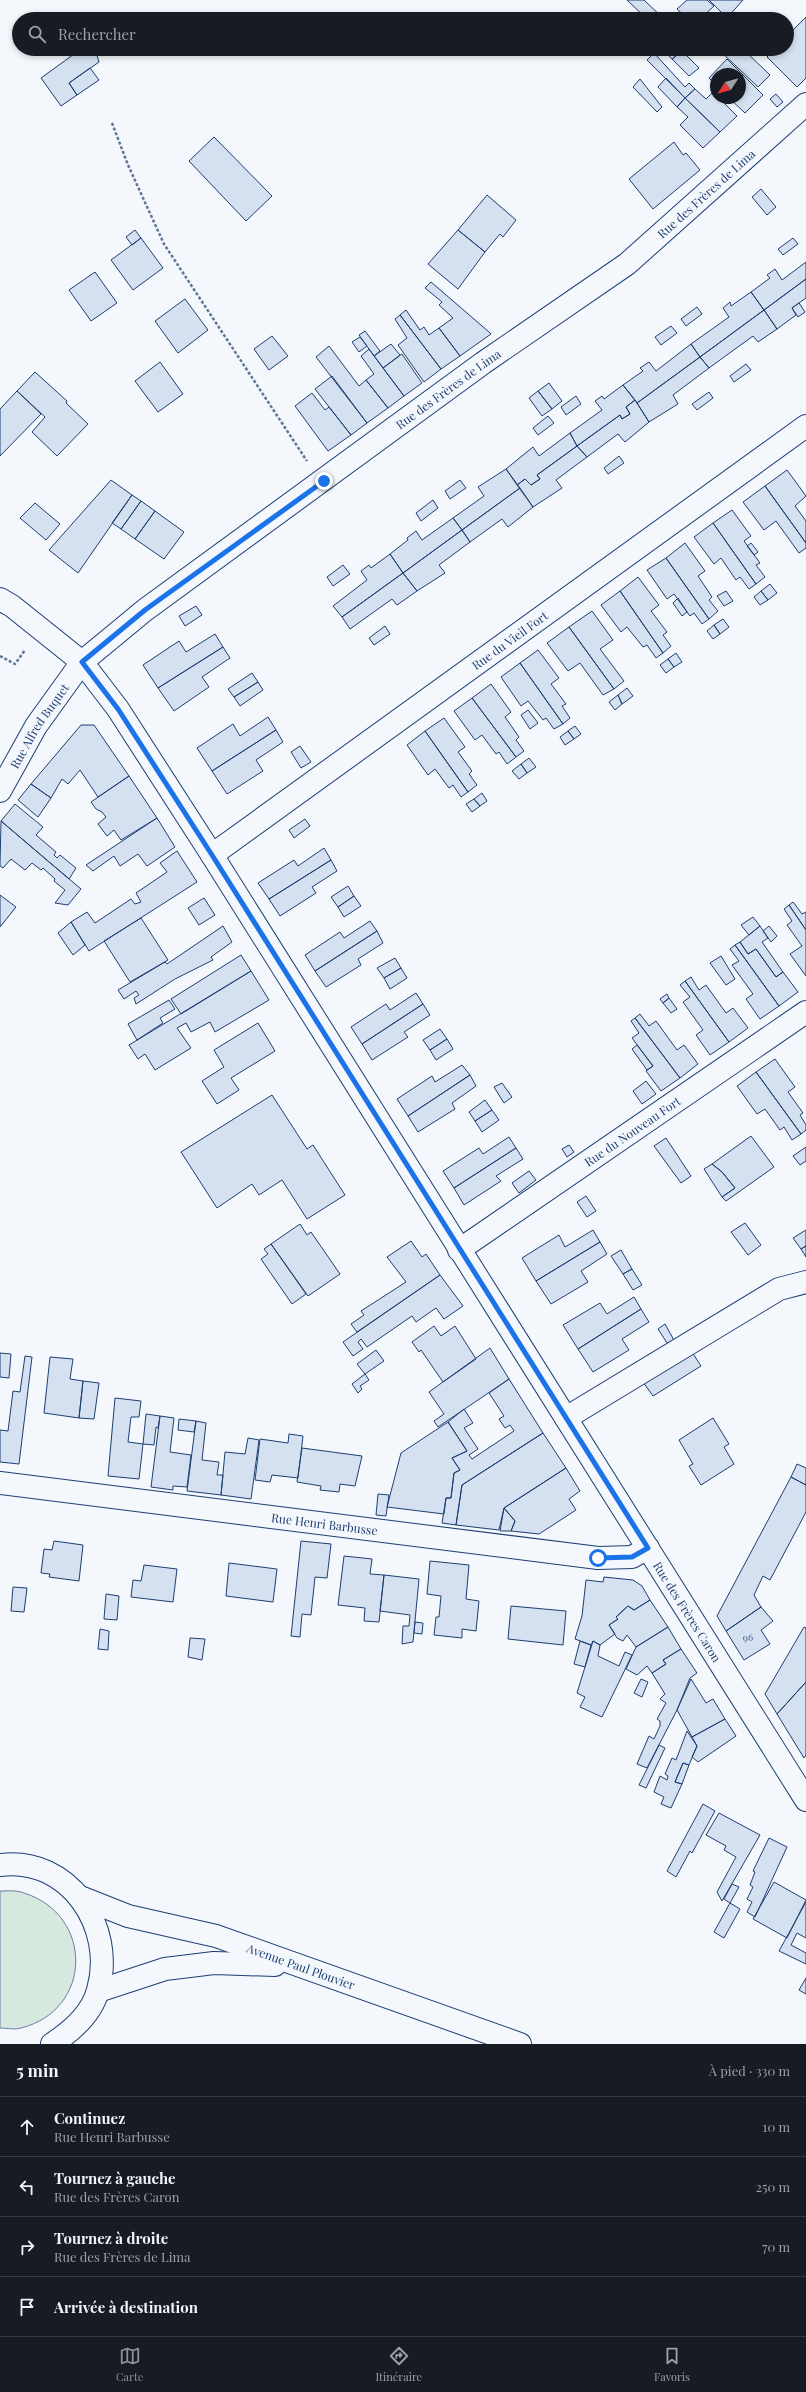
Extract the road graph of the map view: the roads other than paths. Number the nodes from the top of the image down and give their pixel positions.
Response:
1 (806, 104) edge
2 (806, 426) edge
3 (0, 599) edge
4 (82, 662) junction
5 (0, 791) edge
6 (212, 855) junction
7 (806, 1012) edge
8 (459, 1250) junction
9 (806, 1282) edge
10 (566, 1418) junction
11 (0, 1483) edge
12 (648, 1548) junction
13 (806, 1800) edge
14 (0, 1865) edge
15 (80, 1897) junction
16 (301, 1967) junction
17 (98, 1991) junction
18 (52, 2044) edge
19 (520, 2044) edge

1 - 4 street, Rue des Frères de Lima
2 - 6 street, Rue du Vieil Fort
3 - 4 street, Rue des Frères Caron
4 - 5 street, Rue Alfred Buquet
4 - 6 street, Rue des Frères Caron
6 - 8 street, Rue des Frères Caron
7 - 8 street, Rue du Nouveau Fort
8 - 10 street, Rue des Frères Caron
9 - 10 street
10 - 12 street, Rue des Frères Caron
11 - 12 street, Rue Henri Barbusse
12 - 13 street, Rue des Frères Caron
14 - 15 street
15 - 16 street, Avenue Paul Plouvier
15 - 17 street
16 - 17 street
16 - 19 street, Avenue Paul Plouvier
17 - 18 street

